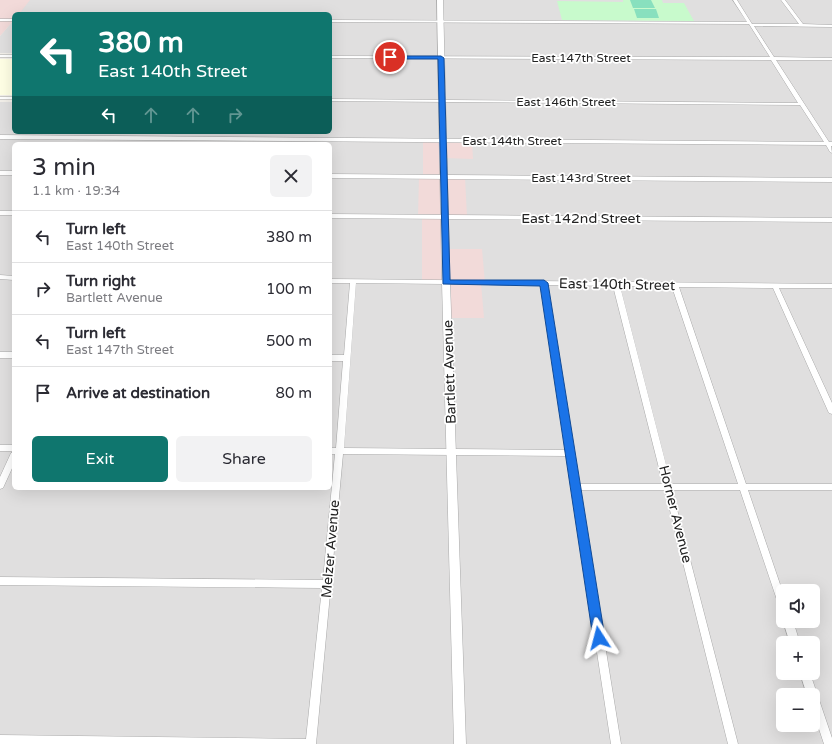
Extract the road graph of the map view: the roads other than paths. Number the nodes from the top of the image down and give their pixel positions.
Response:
1 (440, 0) edge
2 (735, 0) edge
3 (783, 0) edge
4 (0, 20) edge
5 (12, 20) edge
6 (332, 21) edge
7 (440, 22) junction
8 (751, 24) junction
9 (802, 26) junction
10 (832, 26) edge
11 (0, 56) edge
12 (12, 56) edge
13 (332, 57) edge
14 (441, 58) junction
15 (773, 59) junction
16 (830, 61) edge
17 (0, 98) edge
18 (12, 98) edge
19 (332, 100) edge
20 (442, 101) junction
21 (802, 104) junction
22 (0, 137) edge
23 (443, 140) junction
24 (829, 144) edge
25 (832, 151) edge
26 (0, 173) edge
27 (12, 173) edge
28 (332, 176) edge
29 (444, 177) junction
30 (832, 180) edge
31 (0, 213) edge
32 (12, 213) edge
33 (332, 216) edge
34 (444, 217) junction
35 (832, 220) edge
36 (0, 277) edge
37 (12, 278) edge
38 (332, 281) edge
39 (353, 281) junction
40 (446, 282) junction
41 (544, 283) junction
42 (616, 284) junction
43 (675, 284) junction
44 (775, 286) junction
45 (832, 286) edge
46 (0, 355) edge
47 (12, 355) edge
48 (332, 358) edge
49 (347, 358) junction
50 (832, 411) edge
51 (0, 448) edge
52 (12, 448) edge
53 (332, 451) edge
54 (340, 451) junction
55 (451, 451) junction
56 (570, 453) junction
57 (12, 459) edge
58 (0, 486) edge
59 (575, 487) junction
60 (669, 487) junction
61 (832, 487) edge
62 (744, 488) junction
63 (0, 581) edge
64 (327, 584) junction
65 (776, 585) edge
66 (820, 718) edge
67 (0, 740) edge
68 (308, 744) edge
69 (311, 744) edge
70 (460, 744) edge
71 (616, 744) edge
72 (733, 744) edge
73 (828, 744) edge

1 - 7 street, Bartlett Avenue
2 - 8 street
3 - 9 street
4 - 5 street
6 - 7 street
7 - 8 street
7 - 14 street, Bartlett Avenue
8 - 9 street
8 - 15 street
9 - 10 street
11 - 12 street
13 - 14 street, East 147th Street
14 - 15 street, East 147th Street
14 - 20 street, Bartlett Avenue
15 - 16 street, East 147th Street
15 - 21 street
17 - 18 street
19 - 20 street, East 146th Street
20 - 21 street, East 146th Street
20 - 23 street, Bartlett Avenue
21 - 24 street
22 - 23 street, East 144th Street
23 - 24 street, East 144th Street
23 - 29 street, Bartlett Avenue
24 - 25 street
26 - 27 street
28 - 29 street, East 143rd Street
29 - 30 street, East 143rd Street
29 - 34 street, Bartlett Avenue
31 - 32 street
33 - 34 street, East 142nd Street
34 - 35 street, East 142nd Street
34 - 40 street, Bartlett Avenue
36 - 37 street
38 - 39 street, East 140th Street
39 - 40 street, East 140th Street
39 - 49 street, Melzer Avenue
40 - 41 street, East 140th Street
40 - 55 street, Bartlett Avenue
41 - 42 street, East 140th Street
41 - 56 street
42 - 43 street, East 140th Street
42 - 60 street, Horner Avenue
43 - 44 street, East 140th Street
43 - 62 street
44 - 45 street, East 140th Street
44 - 50 street
46 - 47 street
48 - 49 street
49 - 54 street, Melzer Avenue
51 - 52 street
53 - 54 street
54 - 55 street
54 - 64 street, Melzer Avenue
55 - 56 street
55 - 70 street, Bartlett Avenue
56 - 59 street
57 - 58 street
59 - 60 street
59 - 71 street
60 - 62 street
60 - 72 street, Horner Avenue
61 - 62 street
62 - 65 street
63 - 64 street
64 - 69 street, Melzer Avenue
66 - 73 street
67 - 68 street

